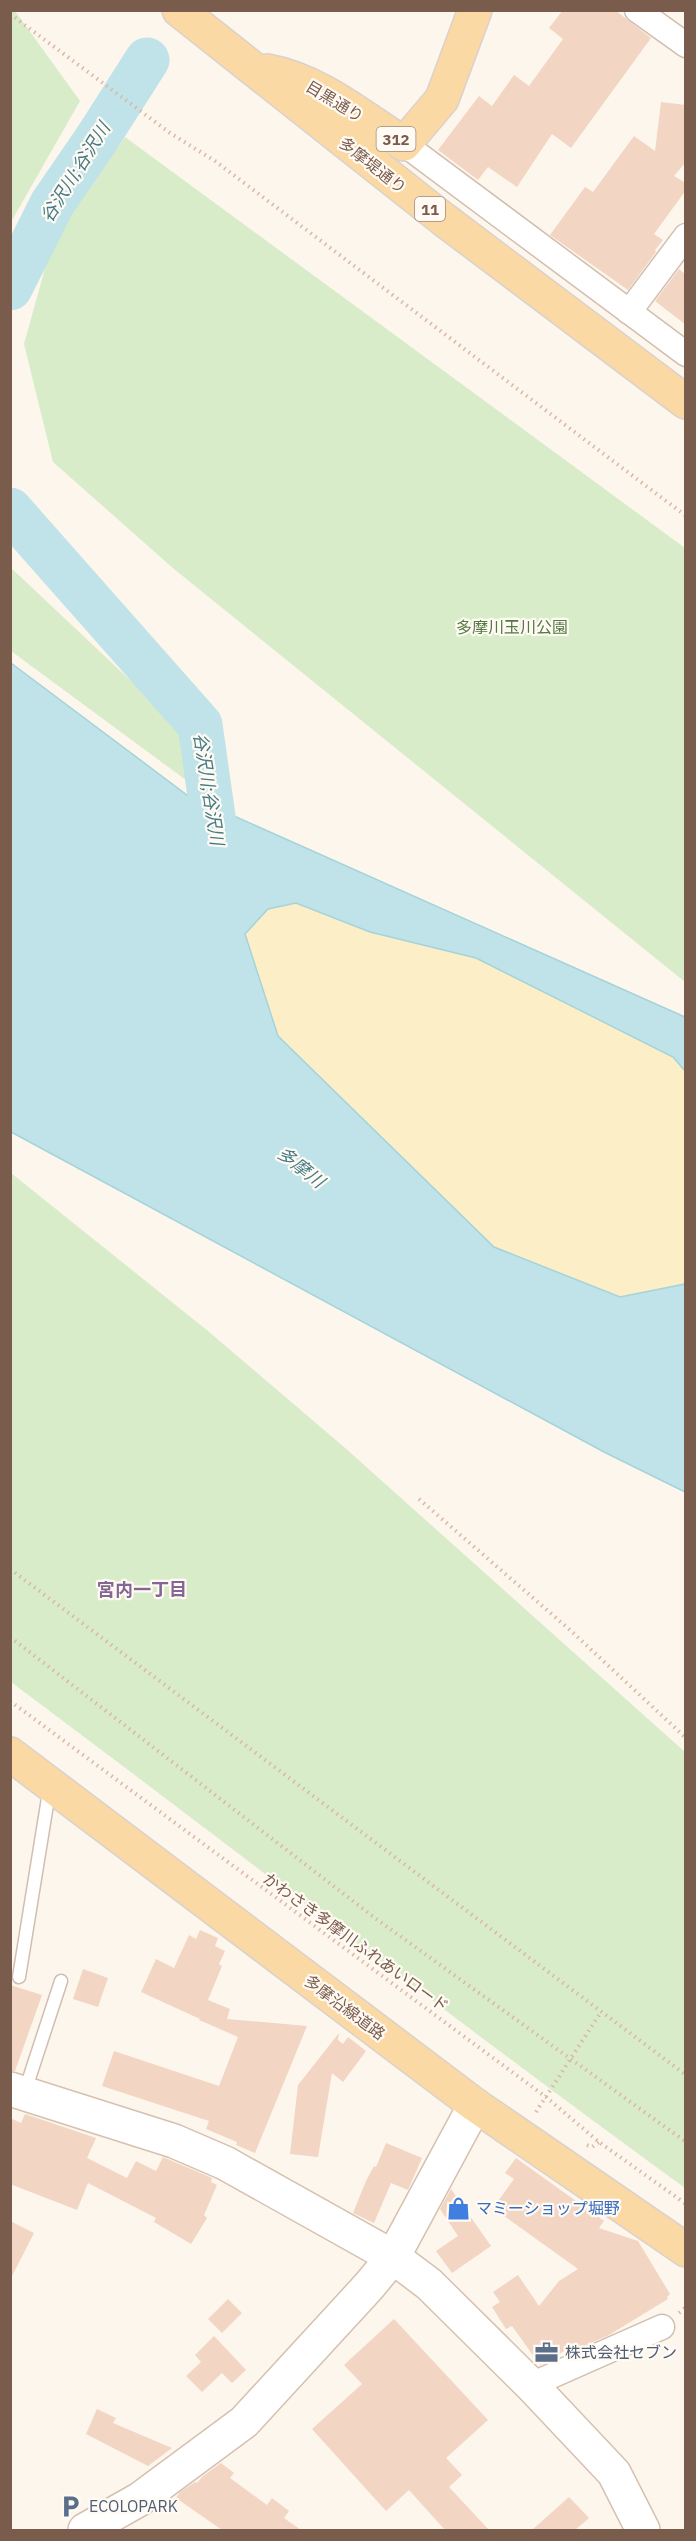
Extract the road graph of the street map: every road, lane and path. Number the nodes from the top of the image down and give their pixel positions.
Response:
1 (179, 10) edge
2 (475, 10) edge
3 (637, 10) edge
4 (10, 14) edge
5 (686, 45) edge
6 (251, 68) junction
7 (404, 144) junction
8 (686, 236) edge
9 (629, 312) junction
10 (686, 354) edge
11 (686, 402) edge
12 (686, 516) edge
13 (419, 1499) dead end
14 (10, 1569) edge
15 (10, 1637) edge
16 (10, 1701) edge
17 (686, 1738) edge
18 (10, 1754) edge
19 (50, 1785) junction
20 (19, 1977) dead end
21 (61, 1981) dead end
22 (601, 2012) junction
23 (570, 2061) junction
24 (686, 2075) edge
25 (14, 2092) edge
26 (546, 2097) junction
27 (475, 2105) junction
28 (531, 2119) dead end
29 (686, 2142) edge
30 (686, 2204) edge
31 (686, 2250) edge
32 (393, 2257) junction
33 (662, 2327) dead end
34 (531, 2385) junction
35 (85, 2530) edge
36 (643, 2530) edge

1 - 6 main road, 多摩堤通り / 11
2 - 7 main road, 312
3 - 5 street
4 - 12 path
6 - 7 main road, 目黒通り / 312
6 - 11 main road, 多摩堤通り / 11
7 - 9 street
8 - 9 street
9 - 10 street
13 - 17 path
14 - 22 path
15 - 23 path
16 - 26 path, かわさき多摩川ふれあいロード
18 - 19 main road, 多摩沿線道路
19 - 20 lane
19 - 27 main road, 多摩沿線道路
21 - 25 lane
22 - 23 path
22 - 24 path
23 - 26 path
23 - 29 path
25 - 32 street
26 - 28 path
26 - 30 path, かわさき多摩川ふれあいロード
27 - 31 main road, 多摩沿線道路
27 - 32 street
32 - 34 street
32 - 35 street
33 - 34 street
34 - 36 street

